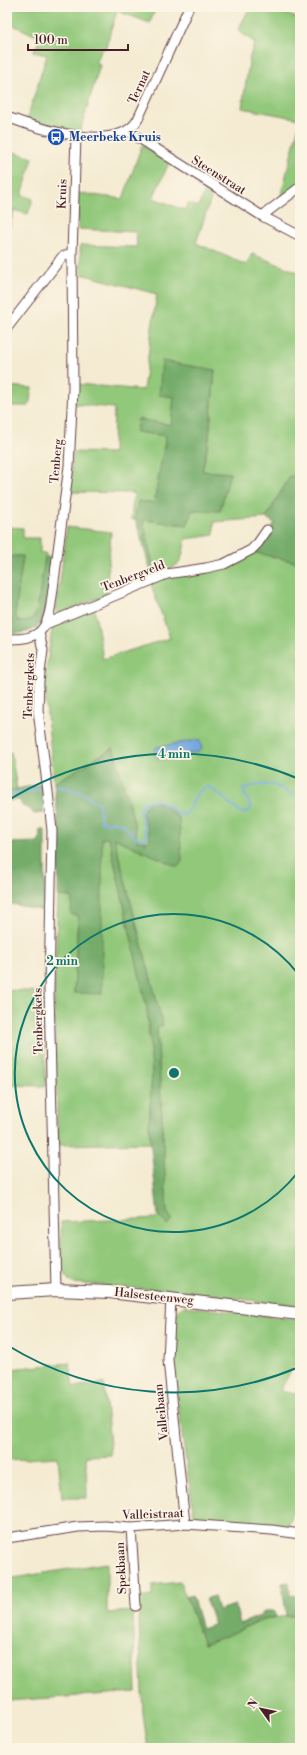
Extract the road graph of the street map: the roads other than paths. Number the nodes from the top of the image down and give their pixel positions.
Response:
1 (189, 7) edge
2 (7, 117) edge
3 (128, 131) junction
4 (76, 136) junction
5 (300, 187) edge
6 (262, 216) junction
7 (300, 236) edge
8 (72, 253) junction
9 (7, 328) edge
10 (267, 530) dead end
11 (46, 624) junction
12 (39, 633) junction
13 (7, 639) edge
14 (56, 1290) junction
15 (7, 1293) edge
16 (172, 1298) junction
17 (300, 1314) edge
18 (185, 1524) junction
19 (131, 1528) junction
20 (300, 1534) edge
21 (7, 1538) edge
22 (136, 1606) dead end

1 - 3 street, Ternat
2 - 4 street
3 - 4 street
3 - 6 street, Steenstraat
4 - 8 street, Kruis
5 - 6 street
6 - 7 street, Steenstraat
8 - 9 street
8 - 11 street, Tenberg
10 - 11 street, Tenbergveld
11 - 12 street, Tenberg
12 - 13 street
12 - 14 street, Tenbergkets
14 - 15 main road, Halsesteenweg
14 - 16 main road, Halsesteenweg
16 - 17 main road, Halsesteenweg
16 - 18 street, Valleibaan
18 - 19 street, Valleistraat
18 - 20 street, Valleistraat
19 - 21 street, Valleistraat
19 - 22 street, Spekbaan

